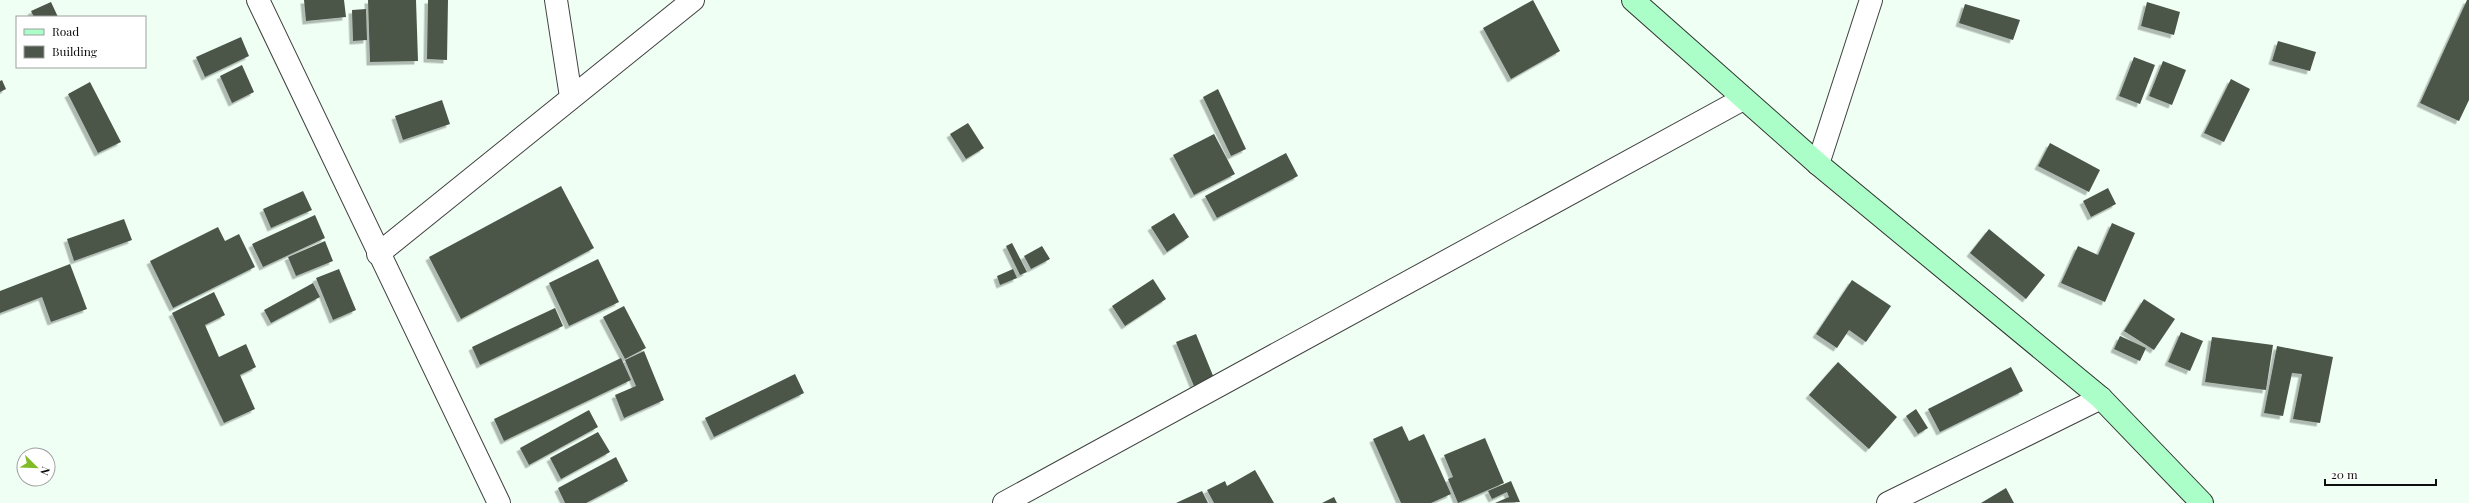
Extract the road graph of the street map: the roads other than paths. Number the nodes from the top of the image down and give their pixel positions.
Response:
1 (258, 0) edge
2 (556, 0) edge
3 (693, 0) edge
4 (1633, 0) edge
5 (1870, 0) edge
6 (571, 98) junction
7 (1744, 99) junction
8 (1818, 164) junction
9 (378, 254) junction
10 (2101, 398) junction
11 (499, 503) edge
12 (1004, 503) edge
13 (1888, 503) edge
14 (2202, 503) edge

1 - 9 street
2 - 6 street
3 - 6 street
4 - 7 street
5 - 8 street
6 - 9 street
7 - 8 street
7 - 12 street
8 - 10 street
9 - 11 street
10 - 13 street
10 - 14 street

